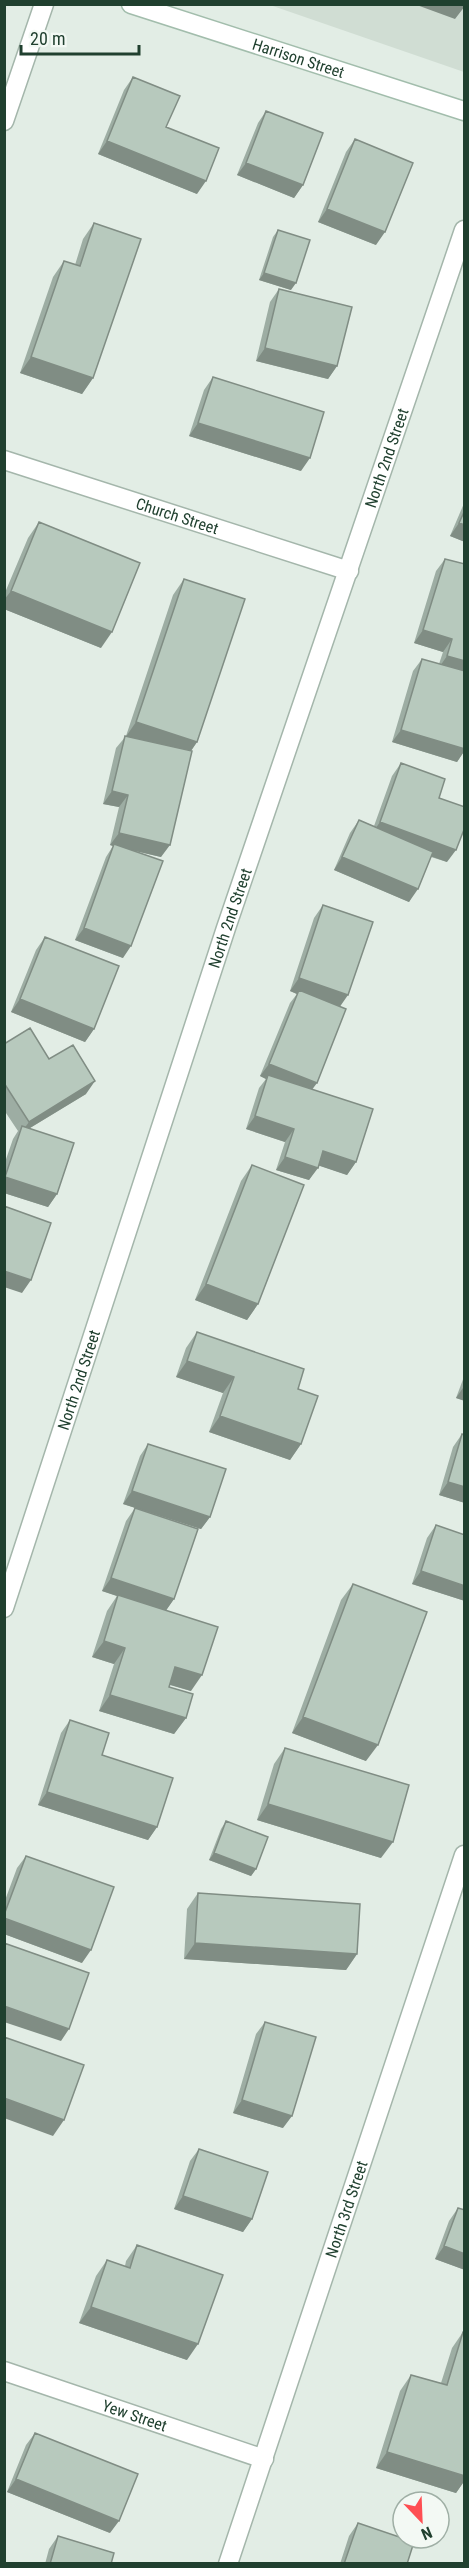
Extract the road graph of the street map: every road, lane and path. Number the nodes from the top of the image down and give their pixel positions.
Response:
1 (44, 4) edge
2 (131, 4) edge
3 (465, 111) edge
4 (4, 121) edge
5 (465, 230) edge
6 (4, 460) edge
7 (349, 571) junction
8 (4, 1608) edge
9 (465, 1855) edge
10 (4, 2371) edge
11 (264, 2459) junction
12 (228, 2564) edge

1 - 4 street
2 - 3 street, Harrison Street
5 - 7 street, North 2nd Street
6 - 7 street, Church Street
7 - 8 street, North 2nd Street
9 - 11 street, North 3rd Street
10 - 11 street, Yew Street
11 - 12 street, North 3rd Street

